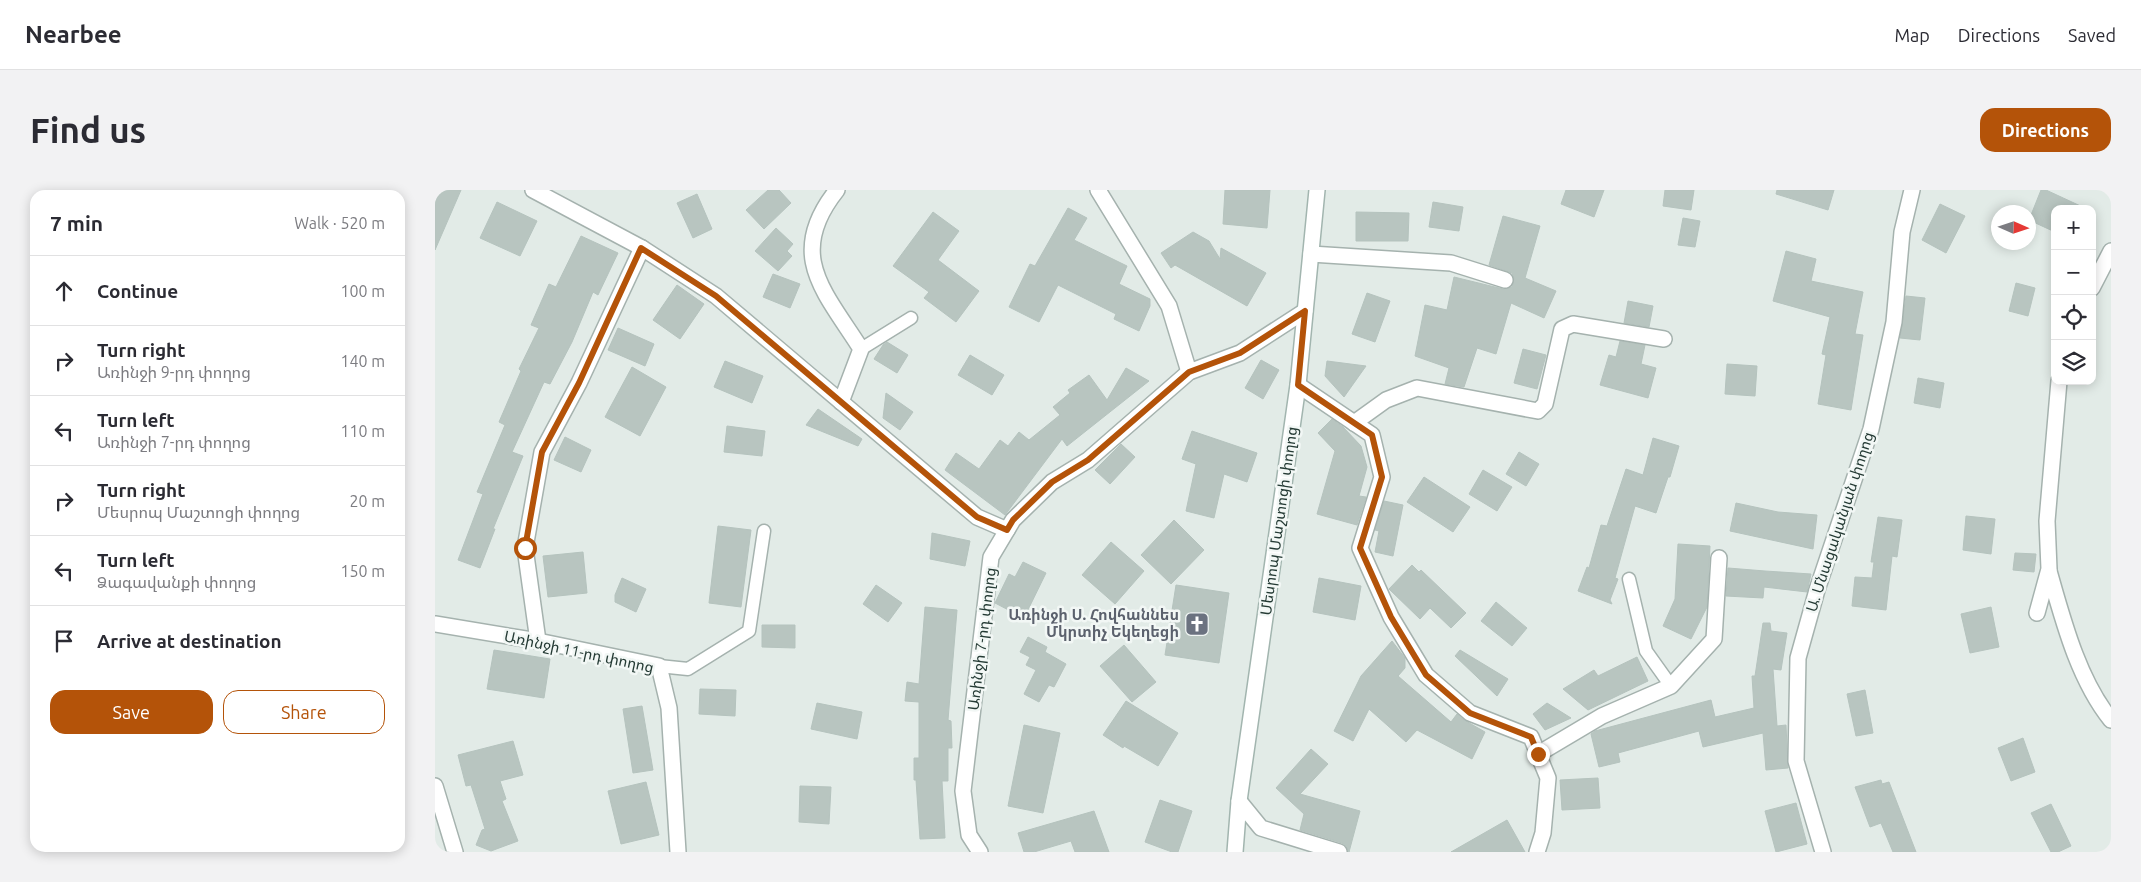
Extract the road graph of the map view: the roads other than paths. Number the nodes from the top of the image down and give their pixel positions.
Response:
1 (533, 190) edge
2 (837, 190) edge
3 (1097, 190) edge
4 (1317, 190) edge
5 (1912, 190) edge
6 (641, 248) junction
7 (2111, 251) edge
8 (1311, 254) junction
9 (1505, 280) dead end
10 (2096, 280) edge
11 (1305, 311) junction
12 (911, 318) dead end
13 (1664, 339) dead end
14 (861, 349) junction
15 (1189, 372) junction
16 (1298, 385) junction
17 (2059, 385) edge
18 (841, 402) junction
19 (1354, 423) junction
20 (764, 530) dead end
21 (1007, 530) junction
22 (1719, 558) dead end
23 (2049, 569) junction
24 (1629, 579) dead end
25 (2037, 613) dead end
26 (435, 624) edge
27 (537, 641) junction
28 (659, 666) junction
29 (1671, 686) junction
30 (2111, 720) edge
31 (1538, 754) junction
32 (435, 786) edge
33 (1239, 800) junction
34 (455, 852) edge
35 (679, 852) edge
36 (980, 852) edge
37 (1235, 852) edge
38 (1339, 852) edge
39 (1537, 852) edge
40 (1823, 852) edge

1 - 6 street
2 - 14 street
3 - 15 street
4 - 8 street, Մեսրոպ Մաշտոցի փողոց
5 - 40 street, Ա. Մնացականյան փողոց
6 - 18 street
6 - 27 street
7 - 10 street
8 - 9 street
8 - 11 street, Մեսրոպ Մաշտոցի փողոց
11 - 15 street, Առինջի 7-րդ փողոց
11 - 16 street, Մեսրոպ Մաշտոցի փողոց
12 - 14 lane
13 - 19 street
14 - 18 street
15 - 21 street, Առինջի 7-րդ փողոց
16 - 19 street
16 - 33 street, Մեսրոպ Մաշտոցի փողոց
17 - 23 street
18 - 21 street
19 - 31 street
20 - 28 lane
21 - 36 street, Առինջի 7-րդ փողոց
22 - 29 street
23 - 25 street
23 - 30 street
24 - 29 lane
26 - 27 street, Առինջի 11-րդ փողոց
27 - 28 street, Առինջի 11-րդ փողոց
28 - 35 street, Առինջի 11-րդ փողոց
29 - 31 street
31 - 39 street
32 - 34 street
33 - 37 street, Մեսրոպ Մաշտոցի փողոց
33 - 38 street

